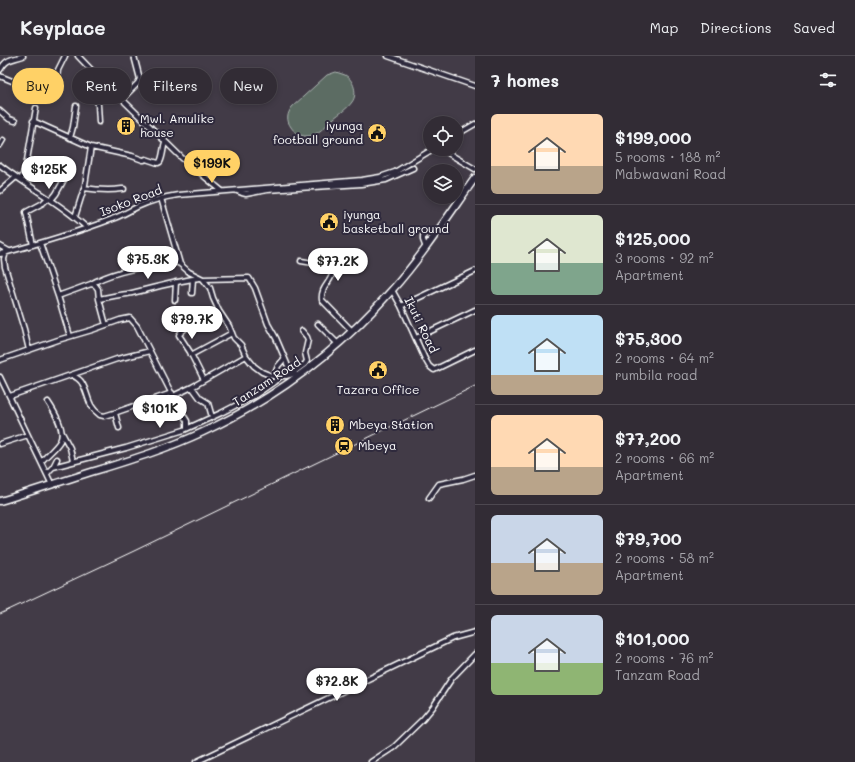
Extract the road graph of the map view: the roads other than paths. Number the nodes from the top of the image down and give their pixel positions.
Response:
1 (23, 56) edge
2 (64, 56) edge
3 (78, 56) edge
4 (134, 56) edge
5 (388, 56) edge
6 (89, 68) edge
7 (0, 70) edge
8 (0, 76) edge
9 (475, 86) edge
10 (131, 90) edge
11 (98, 104) edge
12 (127, 104) edge
13 (76, 106) dead end
14 (36, 108) dead end
15 (0, 112) edge
16 (15, 121) dead end
17 (33, 121) junction
18 (99, 122) dead end
19 (475, 124) edge
20 (463, 131) edge
21 (70, 138) junction
22 (3, 140) dead end
23 (165, 142) junction
24 (0, 145) edge
25 (91, 147) junction
26 (423, 155) edge
27 (454, 156) edge
28 (0, 165) edge
29 (413, 168) dead end
30 (475, 169) edge
31 (16, 177) junction
32 (65, 178) dead end
33 (475, 178) edge
34 (21, 180) junction
35 (84, 188) junction
36 (124, 190) dead end
37 (237, 190) junction
38 (0, 191) edge
39 (222, 191) junction
40 (161, 198) junction
41 (49, 199) junction
42 (75, 217) junction
43 (87, 228) junction
44 (423, 236) dead end
45 (40, 243) junction
46 (33, 245) junction
47 (0, 246) edge
48 (426, 249) junction
49 (8, 252) junction
50 (0, 254) edge
51 (301, 261) dead end
52 (180, 264) junction
53 (475, 271) edge
54 (202, 278) junction
55 (193, 279) junction
56 (176, 282) junction
57 (91, 284) junction
58 (392, 290) junction
59 (192, 294) dead end
60 (58, 296) junction
61 (99, 299) junction
62 (175, 300) dead end
63 (401, 306) junction
64 (475, 310) edge
65 (218, 311) junction
66 (318, 324) dead end
67 (106, 325) junction
68 (302, 331) dead end
69 (352, 331) junction
70 (232, 333) junction
71 (70, 336) junction
72 (416, 338) junction
73 (338, 344) junction
74 (29, 350) junction
75 (475, 350) edge
76 (150, 351) junction
77 (191, 355) junction
78 (246, 356) junction
79 (284, 359) junction
80 (0, 360) edge
81 (295, 374) junction
82 (72, 375) junction
83 (274, 376) junction
84 (281, 376) junction
85 (0, 377) edge
86 (204, 380) junction
87 (192, 387) junction
88 (173, 394) junction
89 (10, 396) junction
90 (48, 402) dead end
91 (115, 413) junction
92 (212, 417) junction
93 (186, 421) junction
94 (193, 425) junction
95 (119, 428) dead end
96 (187, 428) junction
97 (62, 433) junction
98 (28, 435) junction
99 (0, 444) edge
100 (56, 459) dead end
101 (73, 461) junction
102 (41, 462) junction
103 (53, 467) junction
104 (47, 474) junction
105 (475, 475) edge
106 (52, 485) junction
107 (429, 498) dead end
108 (0, 501) edge
109 (475, 632) edge
110 (475, 654) edge
111 (196, 762) edge
112 (371, 762) edge

1 - 7 street
2 - 8 street
3 - 6 street
4 - 10 street
5 - 9 street
11 - 18 street
12 - 23 street
13 - 21 street
14 - 17 street
15 - 16 street
17 - 21 street
17 - 34 street
19 - 20 street
21 - 25 street
22 - 24 street
23 - 25 street
23 - 39 street
25 - 35 street
26 - 37 street, Isoko Road
27 - 30 street
28 - 31 street
29 - 37 street
31 - 34 street
31 - 38 street
32 - 41 street
33 - 48 highway, Tanzam Road
34 - 41 street
35 - 36 street
35 - 42 street
37 - 39 street, Isoko Road
39 - 40 street, Isoko Road
40 - 43 street, Isoko Road
40 - 52 street
41 - 42 street
41 - 46 street
42 - 43 street
43 - 45 street, Isoko Road
44 - 48 street
45 - 46 street, Isoko Road
45 - 60 street
46 - 49 street, Isoko Road
47 - 49 street
48 - 58 highway, Tanzam Road
49 - 50 street, Isoko Road
49 - 74 street
51 - 69 street
52 - 54 street
52 - 57 street
53 - 63 street
54 - 55 street
54 - 65 street
54 - 79 street
55 - 56 street
55 - 59 street
56 - 61 street
56 - 62 street
57 - 60 street
57 - 61 street
58 - 63 street, Ikuti Road
58 - 69 highway, Tanzam Road
60 - 71 street
61 - 67 street
63 - 72 street, Ikuti Road
64 - 72 street
65 - 70 street
65 - 77 street
66 - 73 street
67 - 71 street
67 - 76 street
68 - 81 street
69 - 73 highway, Tanzam Road
70 - 77 street
70 - 78 street
71 - 74 street
72 - 75 street, Ikuti Road
73 - 81 highway, Tanzam Road
74 - 80 street
76 - 82 street
76 - 88 street
77 - 86 street
78 - 83 street
78 - 86 street
79 - 81 street
79 - 83 street
81 - 84 street
81 - 106 highway, Tanzam Road
82 - 89 street
82 - 91 street
83 - 84 street
84 - 92 street
85 - 89 street
86 - 87 street
87 - 88 street
87 - 92 street
88 - 91 street
88 - 93 street
89 - 98 street
90 - 97 street
91 - 95 street
92 - 94 street
93 - 94 street
93 - 96 street
94 - 96 street
96 - 101 street
97 - 101 street
97 - 102 street
98 - 99 street
98 - 102 street
100 - 103 street
101 - 103 street
102 - 104 street
103 - 104 street
104 - 106 street
105 - 107 street
106 - 108 highway, Tanzam Road
109 - 111 street
110 - 112 street

